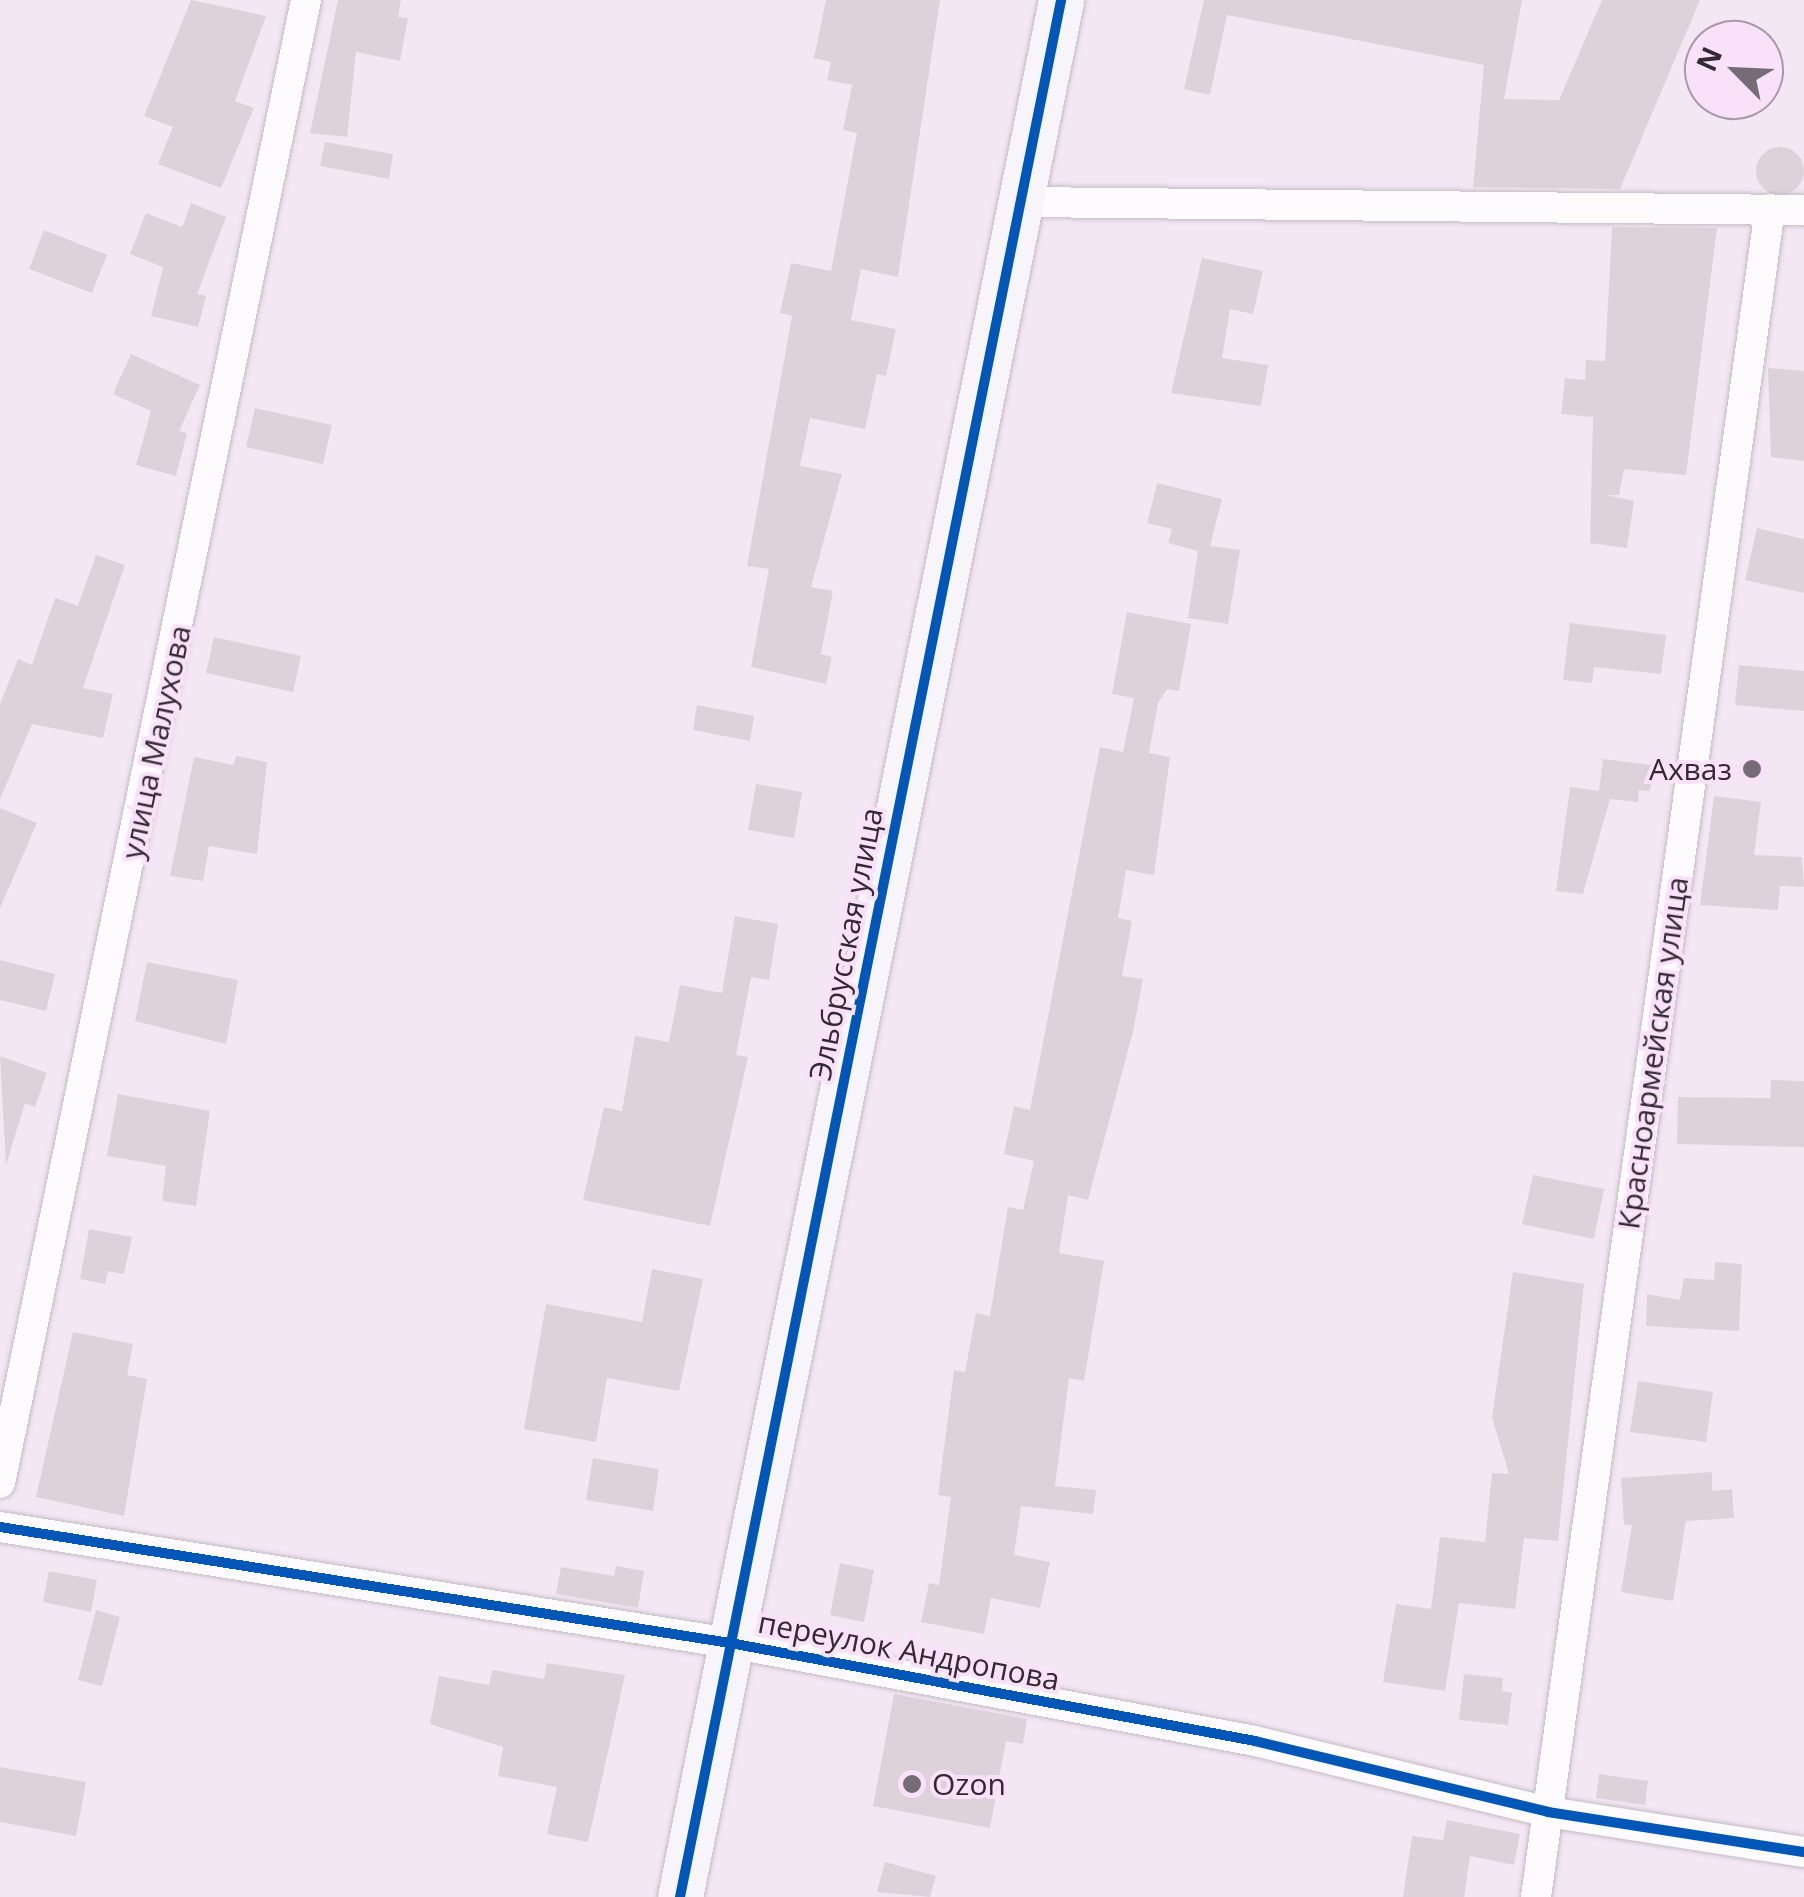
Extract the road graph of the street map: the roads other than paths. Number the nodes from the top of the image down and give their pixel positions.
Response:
1 (306, 0) edge
2 (1061, 0) edge
3 (1022, 202) junction
4 (1770, 210) junction
5 (1804, 210) edge
6 (0, 1483) edge
7 (0, 1527) edge
8 (730, 1643) junction
9 (1548, 1812) junction
10 (1804, 1852) edge
11 (680, 1897) edge
12 (1536, 1897) edge

1 - 6 street, улица Малухова
2 - 3 street, Эльбрусская улица
3 - 4 street
3 - 8 street, Эльбрусская улица
4 - 5 street
4 - 9 street, Красноармейская улица
7 - 8 street, переулок Андропова
8 - 9 street, переулок Андропова
8 - 11 street, Эльбрусская улица
9 - 10 street, переулок Андропова
9 - 12 street, Красноармейская улица

